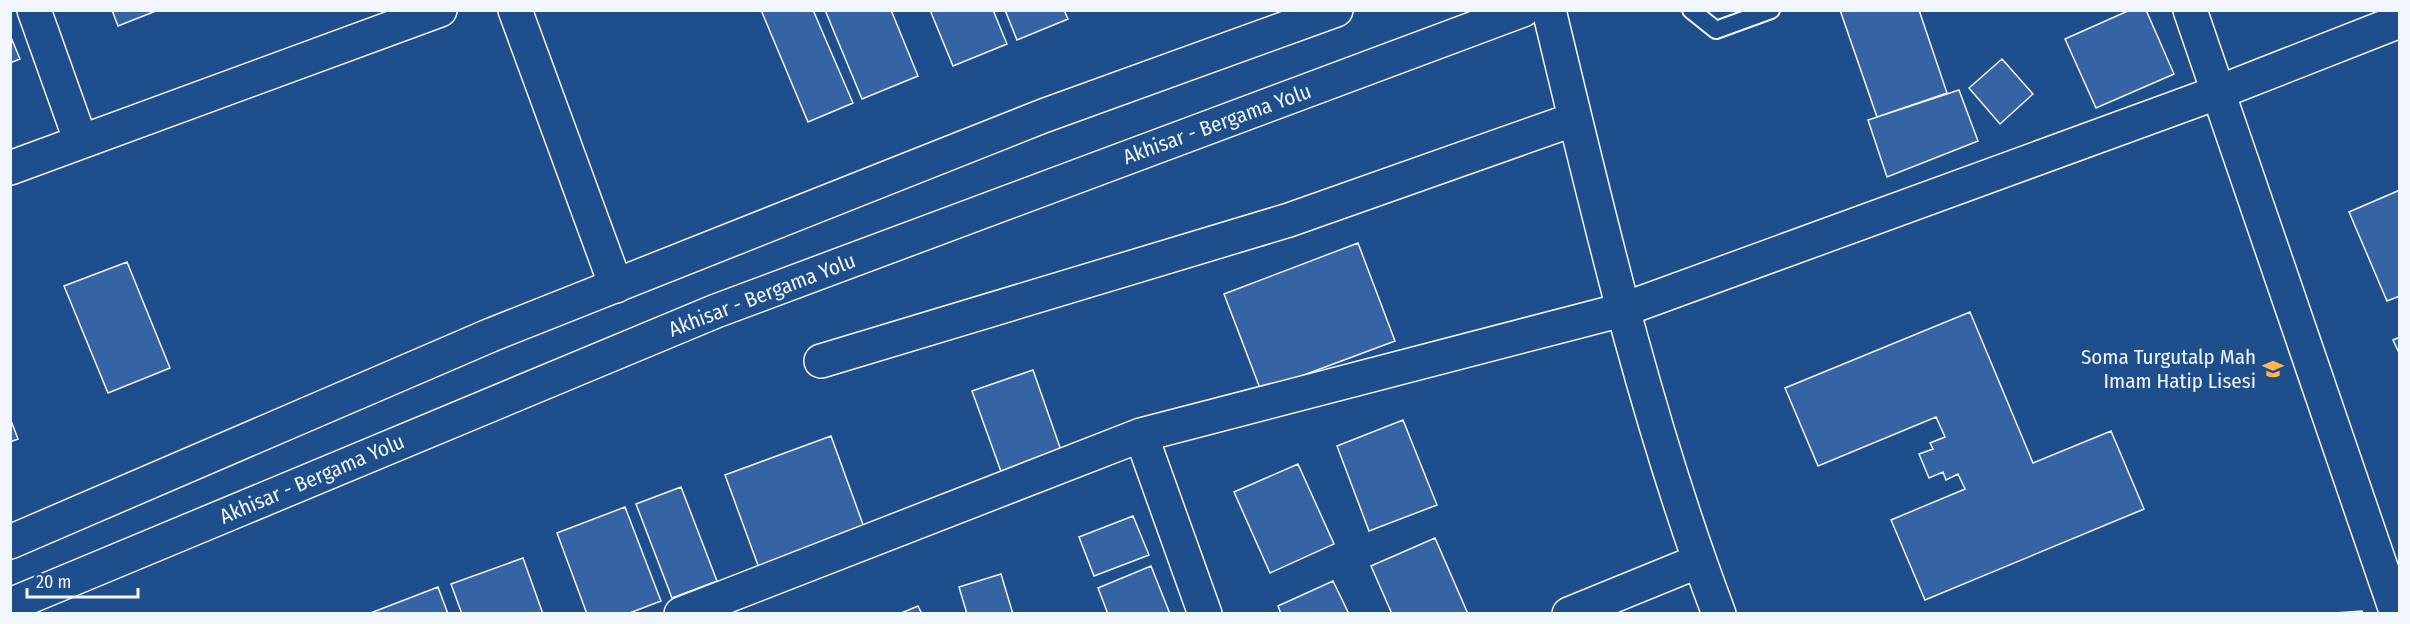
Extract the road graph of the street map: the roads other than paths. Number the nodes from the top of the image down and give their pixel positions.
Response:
1 (34, 10) edge
2 (440, 10) edge
3 (515, 10) edge
4 (1336, 10) edge
5 (1523, 10) edge
6 (1549, 10) edge
7 (1691, 10) edge
8 (1771, 10) edge
9 (2190, 10) edge
10 (2400, 21) edge
11 (2219, 92) junction
12 (1575, 119) junction
13 (81, 142) junction
14 (10, 168) edge
15 (616, 286) junction
16 (1622, 310) junction
17 (821, 361) dead end
18 (1141, 435) junction
19 (10, 542) edge
20 (1699, 561) junction
21 (10, 605) edge
22 (681, 614) edge
23 (1205, 614) edge
24 (1569, 614) edge
25 (1719, 614) edge
26 (2397, 614) edge

1 - 13 street
2 - 13 street
3 - 15 street
4 - 15 street
5 - 21 street, Akhisar - Bergama Yolu
6 - 12 street
7 - 8 lane
9 - 11 street
10 - 11 street
11 - 16 street
11 - 26 street
12 - 16 street
12 - 17 street
13 - 14 street
15 - 19 street
16 - 18 street
16 - 20 street
18 - 22 street
18 - 23 street
20 - 24 street
20 - 25 street

